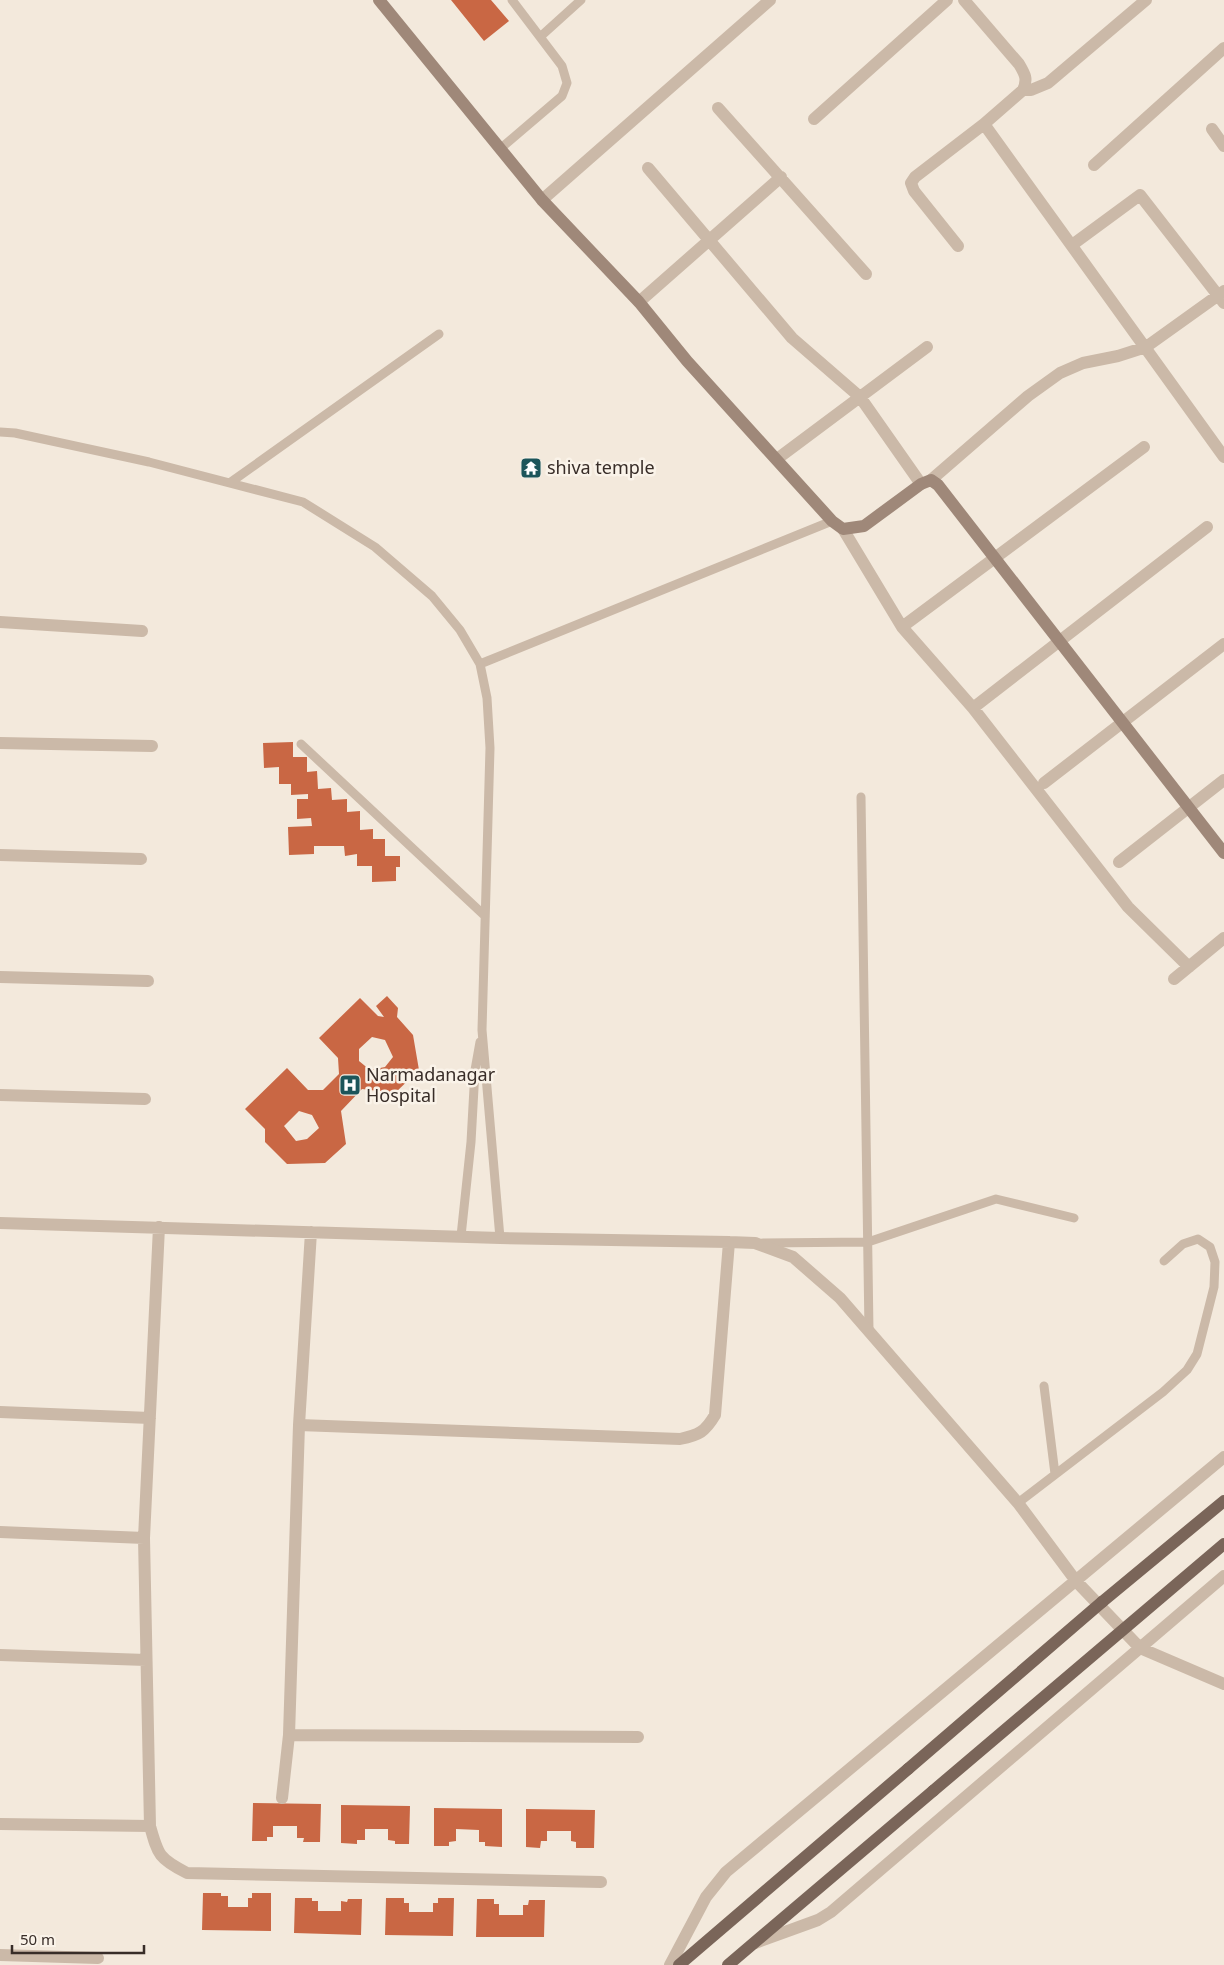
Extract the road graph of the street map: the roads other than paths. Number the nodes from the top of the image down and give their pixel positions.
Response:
1 (379, 0) edge
2 (512, 0) edge
3 (581, 0) edge
4 (770, 0) edge
5 (947, 0) edge
6 (964, 0) edge
7 (1146, 0) edge
8 (540, 37) junction
9 (1224, 48) edge
10 (1023, 90) junction
11 (718, 108) dead end
12 (814, 119) dead end
13 (984, 124) junction
14 (1212, 129) dead end
15 (1224, 146) edge
16 (500, 149) junction
17 (1094, 165) dead end
18 (648, 168) dead end
19 (781, 177) junction
20 (542, 200) junction
21 (711, 241) junction
22 (1072, 245) junction
23 (958, 246) dead end
24 (866, 274) dead end
25 (1222, 296) edge
26 (638, 302) junction
27 (439, 334) dead end
28 (927, 347) dead end
29 (1146, 347) junction
30 (860, 397) junction
31 (0, 432) edge
32 (1144, 447) dead end
33 (1224, 457) edge
34 (777, 460) junction
35 (231, 482) junction
36 (926, 482) junction
37 (832, 521) junction
38 (1207, 527) dead end
39 (843, 529) junction
40 (995, 558) junction
41 (0, 622) edge
42 (902, 627) junction
43 (142, 632) dead end
44 (1059, 642) junction
45 (1224, 644) edge
46 (480, 664) junction
47 (973, 708) junction
48 (1122, 722) junction
49 (0, 743) edge
50 (301, 744) dead end
51 (152, 746) dead end
52 (1224, 780) edge
53 (1044, 783) dead end
54 (861, 797) dead end
55 (1189, 807) junction
56 (1224, 853) edge
57 (0, 855) edge
58 (141, 859) dead end
59 (1119, 862) dead end
60 (485, 916) junction
61 (1224, 938) edge
62 (1189, 967) junction
63 (0, 977) edge
64 (1174, 979) dead end
65 (148, 981) dead end
66 (482, 1030) junction
67 (0, 1095) edge
68 (145, 1099) dead end
69 (1074, 1218) dead end
70 (0, 1223) edge
71 (159, 1227) junction
72 (311, 1232) junction
73 (460, 1236) junction
74 (500, 1238) junction
75 (729, 1242) junction
76 (868, 1242) junction
77 (756, 1243) junction
78 (1164, 1261) dead end
79 (869, 1331) junction
80 (1044, 1386) dead end
81 (0, 1412) edge
82 (150, 1418) junction
83 (299, 1425) junction
84 (1224, 1457) edge
85 (1055, 1474) junction
86 (1224, 1501) edge
87 (1018, 1503) junction
88 (0, 1532) edge
89 (144, 1538) junction
90 (1224, 1544) edge
91 (1224, 1576) edge
92 (1076, 1581) junction
93 (1140, 1648) junction
94 (0, 1656) edge
95 (146, 1660) junction
96 (1224, 1684) edge
97 (289, 1735) junction
98 (638, 1737) dead end
99 (282, 1798) dead end
100 (0, 1824) edge
101 (150, 1826) junction
102 (600, 1882) dead end
103 (753, 1944) junction
104 (0, 1955) edge
105 (98, 1958) dead end
106 (670, 1965) edge
107 (679, 1965) edge
108 (728, 1965) edge

1 - 16 main road
2 - 8 lane
3 - 8 lane
4 - 20 street
5 - 12 street
6 - 10 street
7 - 10 street
8 - 16 lane
9 - 17 street
10 - 13 street
11 - 19 street
13 - 22 street
13 - 23 street
14 - 15 street
16 - 20 main road
18 - 21 street
19 - 21 street
19 - 24 street
20 - 26 main road
21 - 26 street
21 - 30 street
22 - 25 street
22 - 29 street
25 - 29 street
26 - 34 main road
27 - 35 lane
28 - 30 street
29 - 33 street
29 - 36 street
30 - 34 street
30 - 36 street
31 - 35 lane
32 - 40 street
34 - 37 main road
35 - 46 lane
36 - 39 main road
36 - 40 main road
37 - 39 main road
37 - 46 lane
38 - 44 street
39 - 42 street
40 - 42 street
40 - 44 main road
41 - 43 street
42 - 47 street
44 - 47 street
44 - 48 main road
45 - 48 street
46 - 60 lane
47 - 62 street
48 - 53 street
48 - 55 main road
49 - 51 street
50 - 60 lane
52 - 55 street
54 - 76 lane
55 - 56 main road
55 - 59 street
57 - 58 street
60 - 66 lane
61 - 62 street
62 - 64 street
63 - 65 street
66 - 73 lane
66 - 74 lane
67 - 68 street
69 - 76 lane
70 - 71 street
71 - 72 street
71 - 82 street
72 - 73 street
72 - 83 street
73 - 74 street
74 - 75 street
75 - 77 street
75 - 83 street
76 - 77 lane
76 - 79 lane
77 - 79 street
78 - 85 lane
79 - 87 street
80 - 85 lane
81 - 82 street
82 - 89 street
83 - 97 street
84 - 92 street
85 - 87 lane
86 - 107 main road, bridge
87 - 92 street
88 - 89 street
89 - 95 street
90 - 103 main road, bridge
91 - 93 street
92 - 93 street
92 - 106 street
93 - 96 street
93 - 103 street
94 - 95 street
95 - 101 street
97 - 98 street
97 - 99 street
100 - 101 street
101 - 102 street
103 - 108 main road
104 - 105 street

